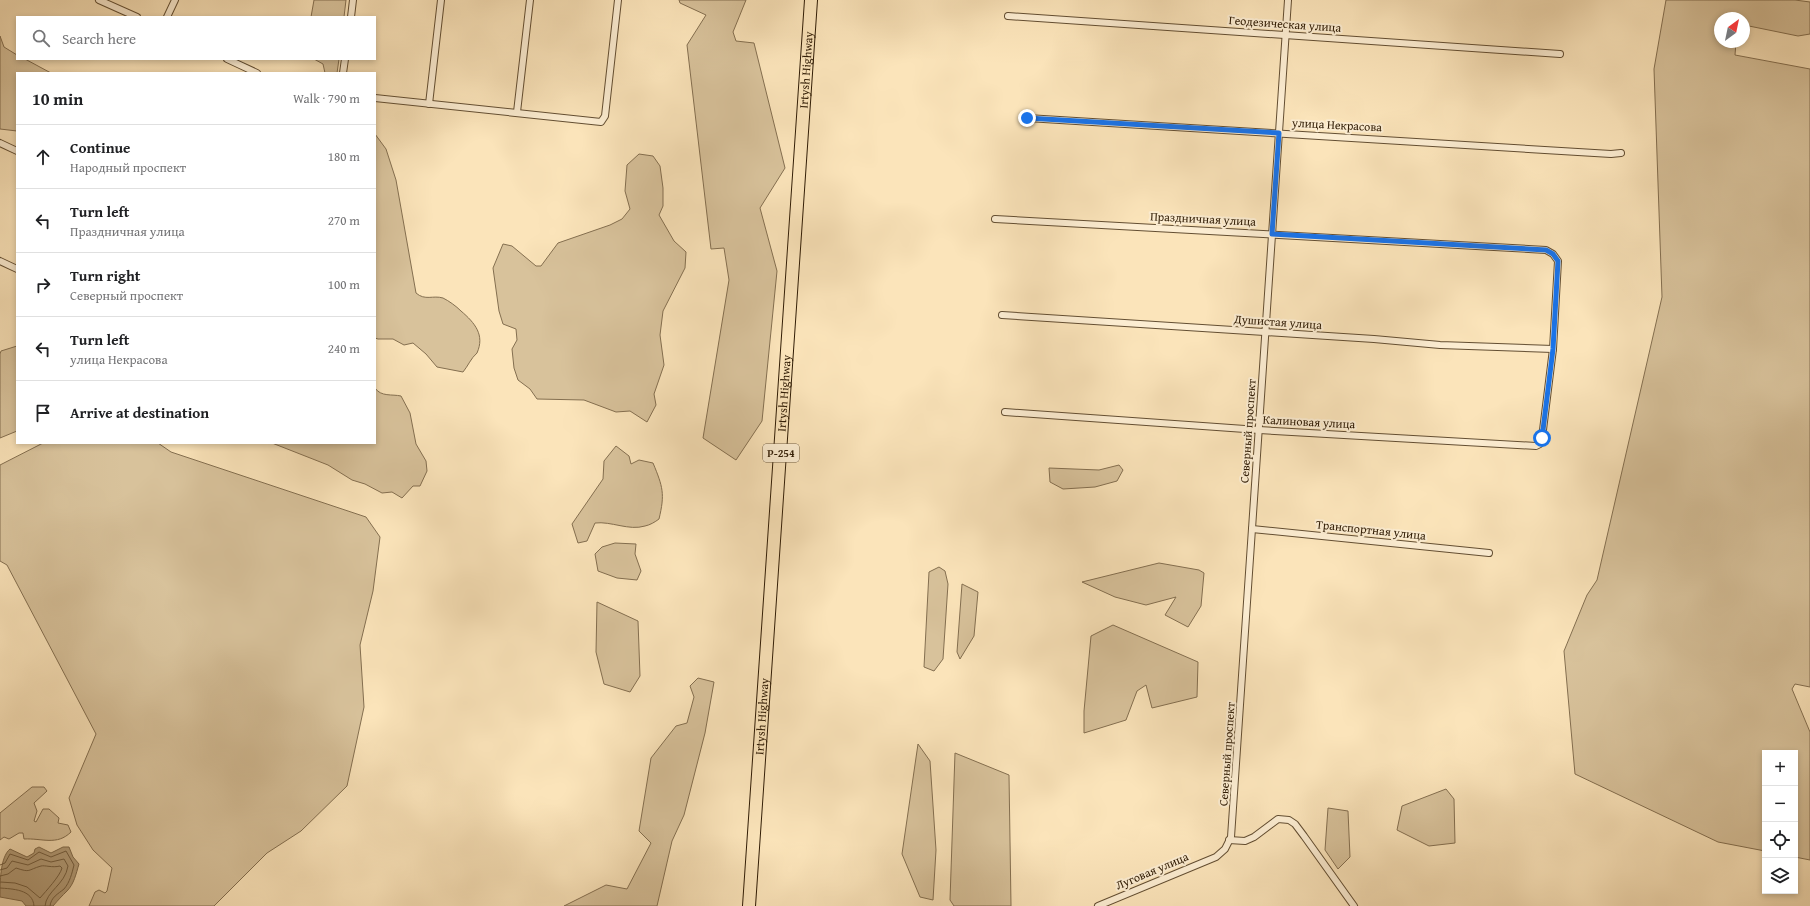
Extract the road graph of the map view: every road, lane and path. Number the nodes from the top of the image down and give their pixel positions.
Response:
1 (99, 0) edge
2 (175, 0) edge
3 (353, 0) edge
4 (441, 0) edge
5 (530, 0) edge
6 (618, 0) edge
7 (812, 0) edge
8 (1288, 0) edge
9 (135, 16) edge
10 (167, 16) edge
11 (351, 16) edge
12 (1008, 16) dead end
13 (1286, 35) junction
14 (1560, 54) dead end
15 (229, 60) edge
16 (345, 60) edge
17 (255, 72) edge
18 (343, 72) edge
19 (376, 98) edge
20 (429, 104) junction
21 (517, 112) junction
22 (1027, 118) dead end
23 (1279, 133) junction
24 (0, 143) edge
25 (16, 150) edge
26 (1621, 152) dead end
27 (995, 219) dead end
28 (1272, 234) junction
29 (0, 261) edge
30 (16, 269) edge
31 (1002, 315) dead end
32 (1265, 332) junction
33 (1553, 349) junction
34 (1004, 412) dead end
35 (1259, 430) junction
36 (1252, 529) junction
37 (1488, 553) dead end
38 (1229, 840) junction
39 (1216, 857) joint
40 (750, 906) edge
41 (1098, 906) edge
42 (1354, 906) edge

1 - 9 street
2 - 10 street
3 - 11 street
4 - 20 street
5 - 21 street
6 - 21 street
7 - 40 highway, Irtysh Highway / Р-254
8 - 13 street, Северный проспект
12 - 13 street, Геодезическая улица
13 - 14 street, Геодезическая улица
13 - 23 street, Северный проспект
15 - 17 street
16 - 18 street
19 - 20 street
20 - 21 street
22 - 23 street, улица Некрасова
23 - 26 street, улица Некрасова
23 - 28 street, Северный проспект
24 - 25 street
27 - 28 street, Праздничная улица
28 - 32 street, Северный проспект
28 - 33 street, Праздничная улица
29 - 30 street
31 - 32 street, Душистая улица
32 - 33 street, Душистая улица
32 - 35 street, Северный проспект
33 - 35 street, Калиновая улица
34 - 35 street, Калиновая улица
35 - 36 street, Северный проспект
36 - 37 street, Транспортная улица
36 - 38 street, Северный проспект
38 - 39 street, Северный проспект
38 - 42 street
39 - 41 street, Луговая улица

